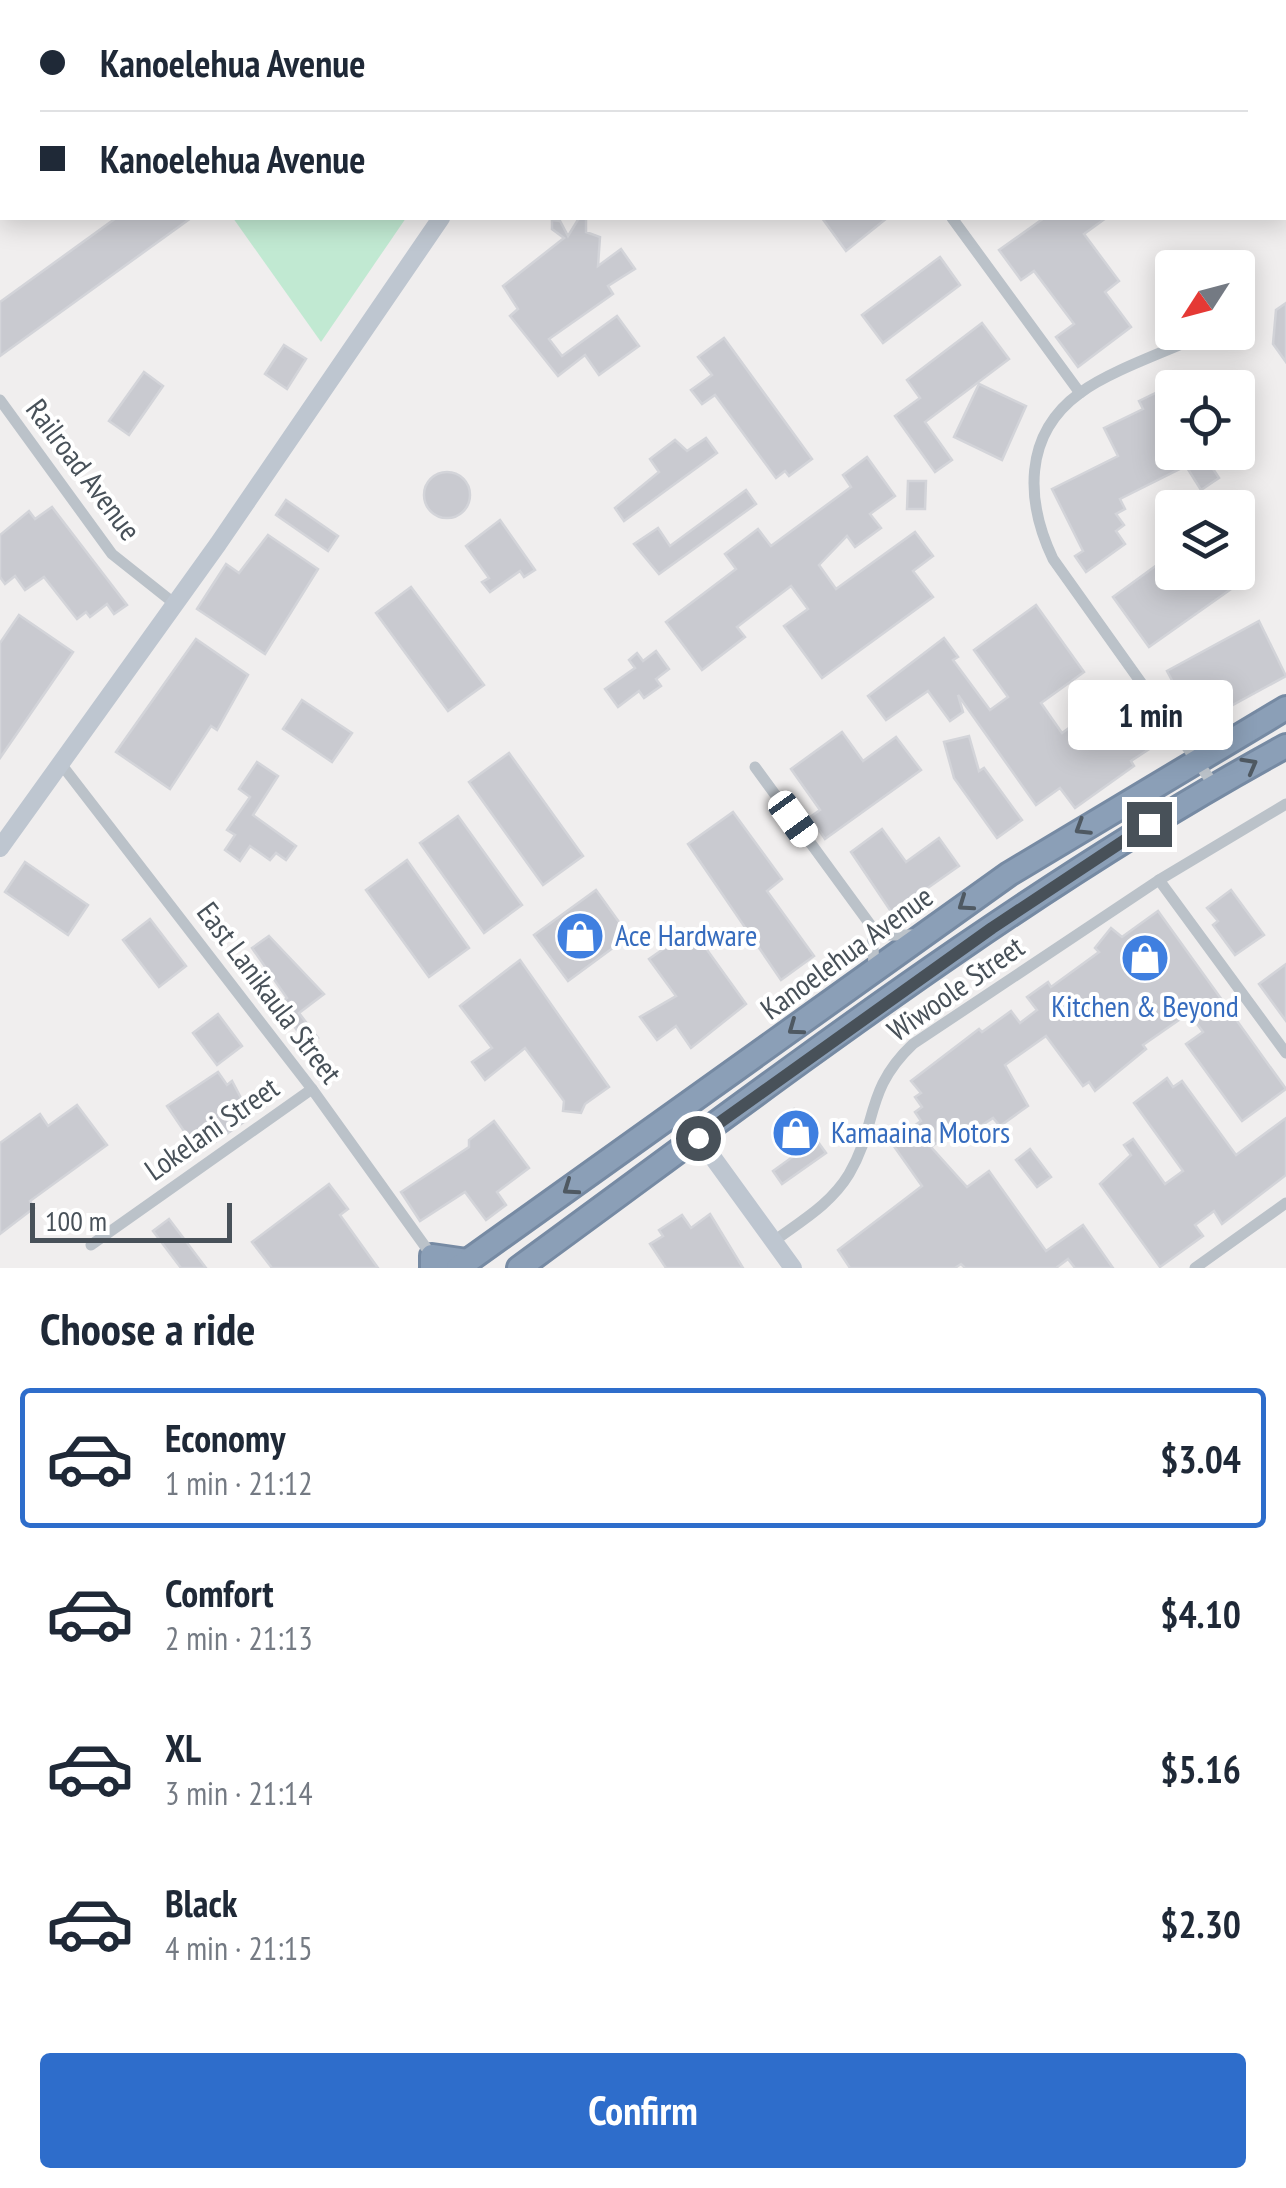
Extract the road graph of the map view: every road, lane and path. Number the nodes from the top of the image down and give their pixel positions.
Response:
1 (441, 220) edge
2 (953, 220) edge
3 (1172, 350) edge
4 (1080, 393) junction
5 (0, 400) edge
6 (175, 604) junction
7 (1286, 708) edge
8 (1286, 746) edge
9 (1195, 759) junction
10 (62, 764) junction
11 (755, 767) dead end
12 (1214, 785) junction
13 (1286, 804) edge
14 (0, 848) edge
15 (1160, 880) junction
16 (872, 927) junction
17 (921, 935) junction
18 (874, 971) junction
19 (1286, 1053) edge
20 (713, 1087) junction
21 (312, 1089) junction
22 (650, 1132) junction
23 (698, 1138) junction
24 (1286, 1203) edge
25 (774, 1241) junction
26 (92, 1245) dead end
27 (432, 1262) edge
28 (463, 1265) edge
29 (519, 1268) edge
30 (793, 1268) edge
31 (1196, 1268) edge

1 - 6 street
2 - 4 street
3 - 4 street
4 - 9 street
5 - 6 street, Railroad Avenue
6 - 10 street
7 - 9 highway, Kanoelehua Avenue
12 -> 8 highway, Kanoelehua Avenue
9 - 12 street
9 -> 17 highway, Kanoelehua Avenue
10 - 14 street
10 - 21 street, East Lanikaula Street
11 - 16 street
12 - 23 highway, Kanoelehua Avenue
13 - 15 street, Wiwoole Street
15 - 19 street
15 - 25 street, Wiwoole Street
16 - 17 street
16 - 18 street
17 - 18 highway, Kanoelehua Avenue
18 -> 20 highway, Kanoelehua Avenue
20 - 22 highway, Kanoelehua Avenue
20 - 23 highway
21 - 26 street, Lokelani Street
21 - 27 street, East Lanikaula Street
22 - 23 highway
22 -> 28 highway, Kanoelehua Avenue
23 - 25 street
23 - 29 highway, Kanoelehua Avenue
24 - 31 street
25 - 30 street
27 - 28 highway

